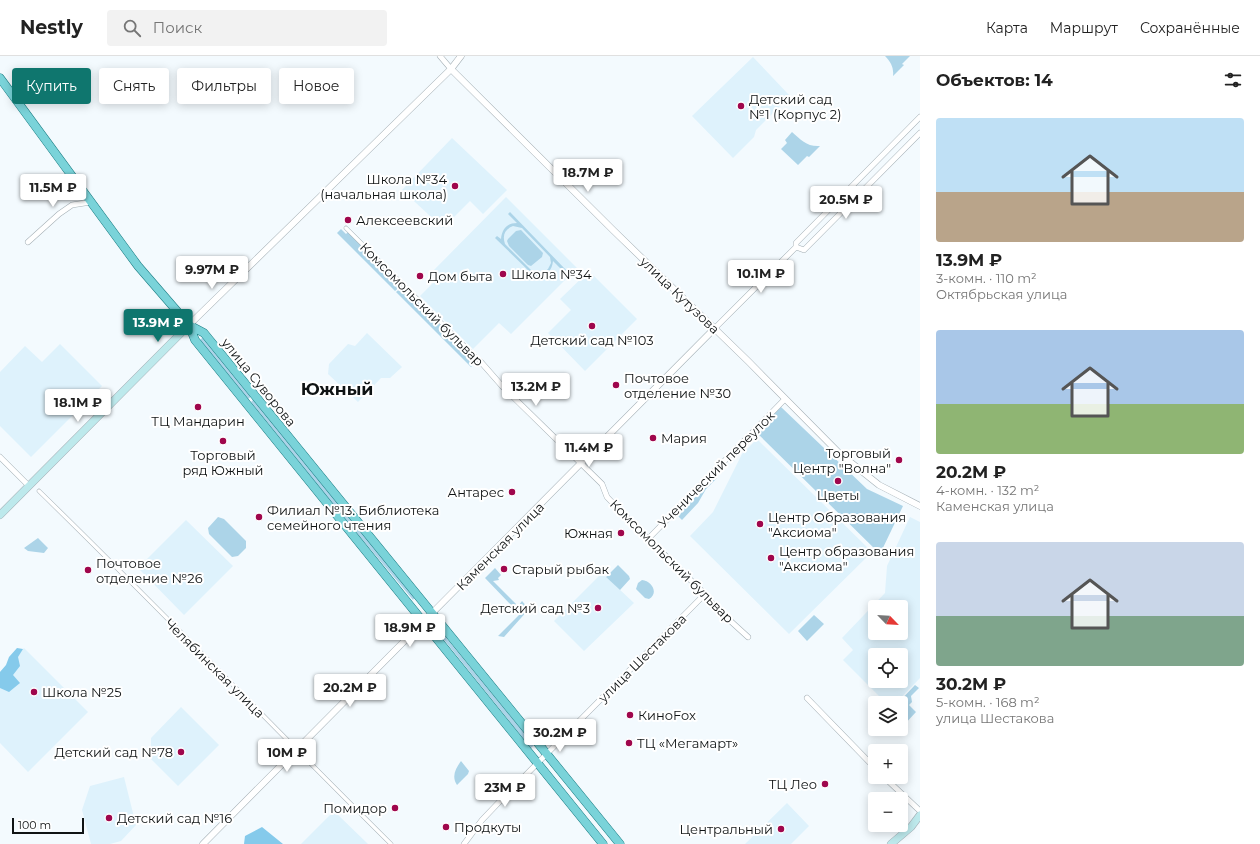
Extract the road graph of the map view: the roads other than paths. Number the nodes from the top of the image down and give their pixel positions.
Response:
1 (440, 56) edge
2 (461, 56) edge
3 (451, 69) junction
4 (0, 78) edge
5 (920, 117) edge
6 (920, 133) edge
7 (91, 202) junction
8 (346, 228) dead end
9 (28, 242) dead end
10 (796, 247) junction
11 (189, 325) junction
12 (714, 329) junction
13 (480, 361) joint
14 (785, 399) junction
15 (0, 456) edge
16 (582, 463) junction
17 (29, 486) junction
18 (39, 491) dead end
19 (920, 506) edge
20 (0, 515) edge
21 (648, 539) junction
22 (705, 594) junction
23 (432, 613) junction
24 (423, 622) junction
25 (748, 637) dead end
26 (807, 698) dead end
27 (296, 750) junction
28 (547, 754) junction
29 (868, 761) edge
30 (538, 764) junction
31 (891, 784) edge
32 (920, 811) edge
33 (920, 815) edge
34 (203, 844) edge
35 (391, 844) edge
36 (464, 844) edge
37 (603, 844) edge
38 (620, 844) edge
39 (891, 844) edge

1 - 3 street
2 - 3 street
3 - 11 street
3 - 12 street, улица Кутузова
4 - 7 main road
5 - 10 street, Каменская улица
6 - 10 street, Каменская улица
7 - 9 street
7 - 11 main road
8 - 13 street, Комсомольский бульвар
10 - 12 street, Каменская улица
11 - 17 main road
11 - 23 main road, улица Суворова
11 - 24 main road, улица Суворова
12 - 14 street, улица Кутузова
12 - 16 street, Каменская улица
13 - 16 street, Комсомольский бульвар
14 - 19 street, улица Кутузова
14 - 21 street, Ученический переулок
15 - 17 street
16 - 21 street, Комсомольский бульвар
16 - 23 street, Каменская улица
17 - 20 main road
18 - 27 street, Челябинская улица
21 - 22 street, Комсомольский бульвар
22 - 25 street, Комсомольский бульвар
22 - 28 street, улица Шестакова
23 - 24 street, Каменская улица
23 - 28 main road, улица Суворова
24 - 27 street, Каменская улица
24 - 30 main road, улица Суворова
26 - 29 street
27 - 34 street, Каменская улица
27 - 35 street, Челябинская улица
28 - 30 street, улица Шестакова
28 - 38 main road, улица Суворова
30 - 36 street, улица Шестакова
30 - 37 main road, улица Суворова
31 - 32 street
33 - 39 main road

